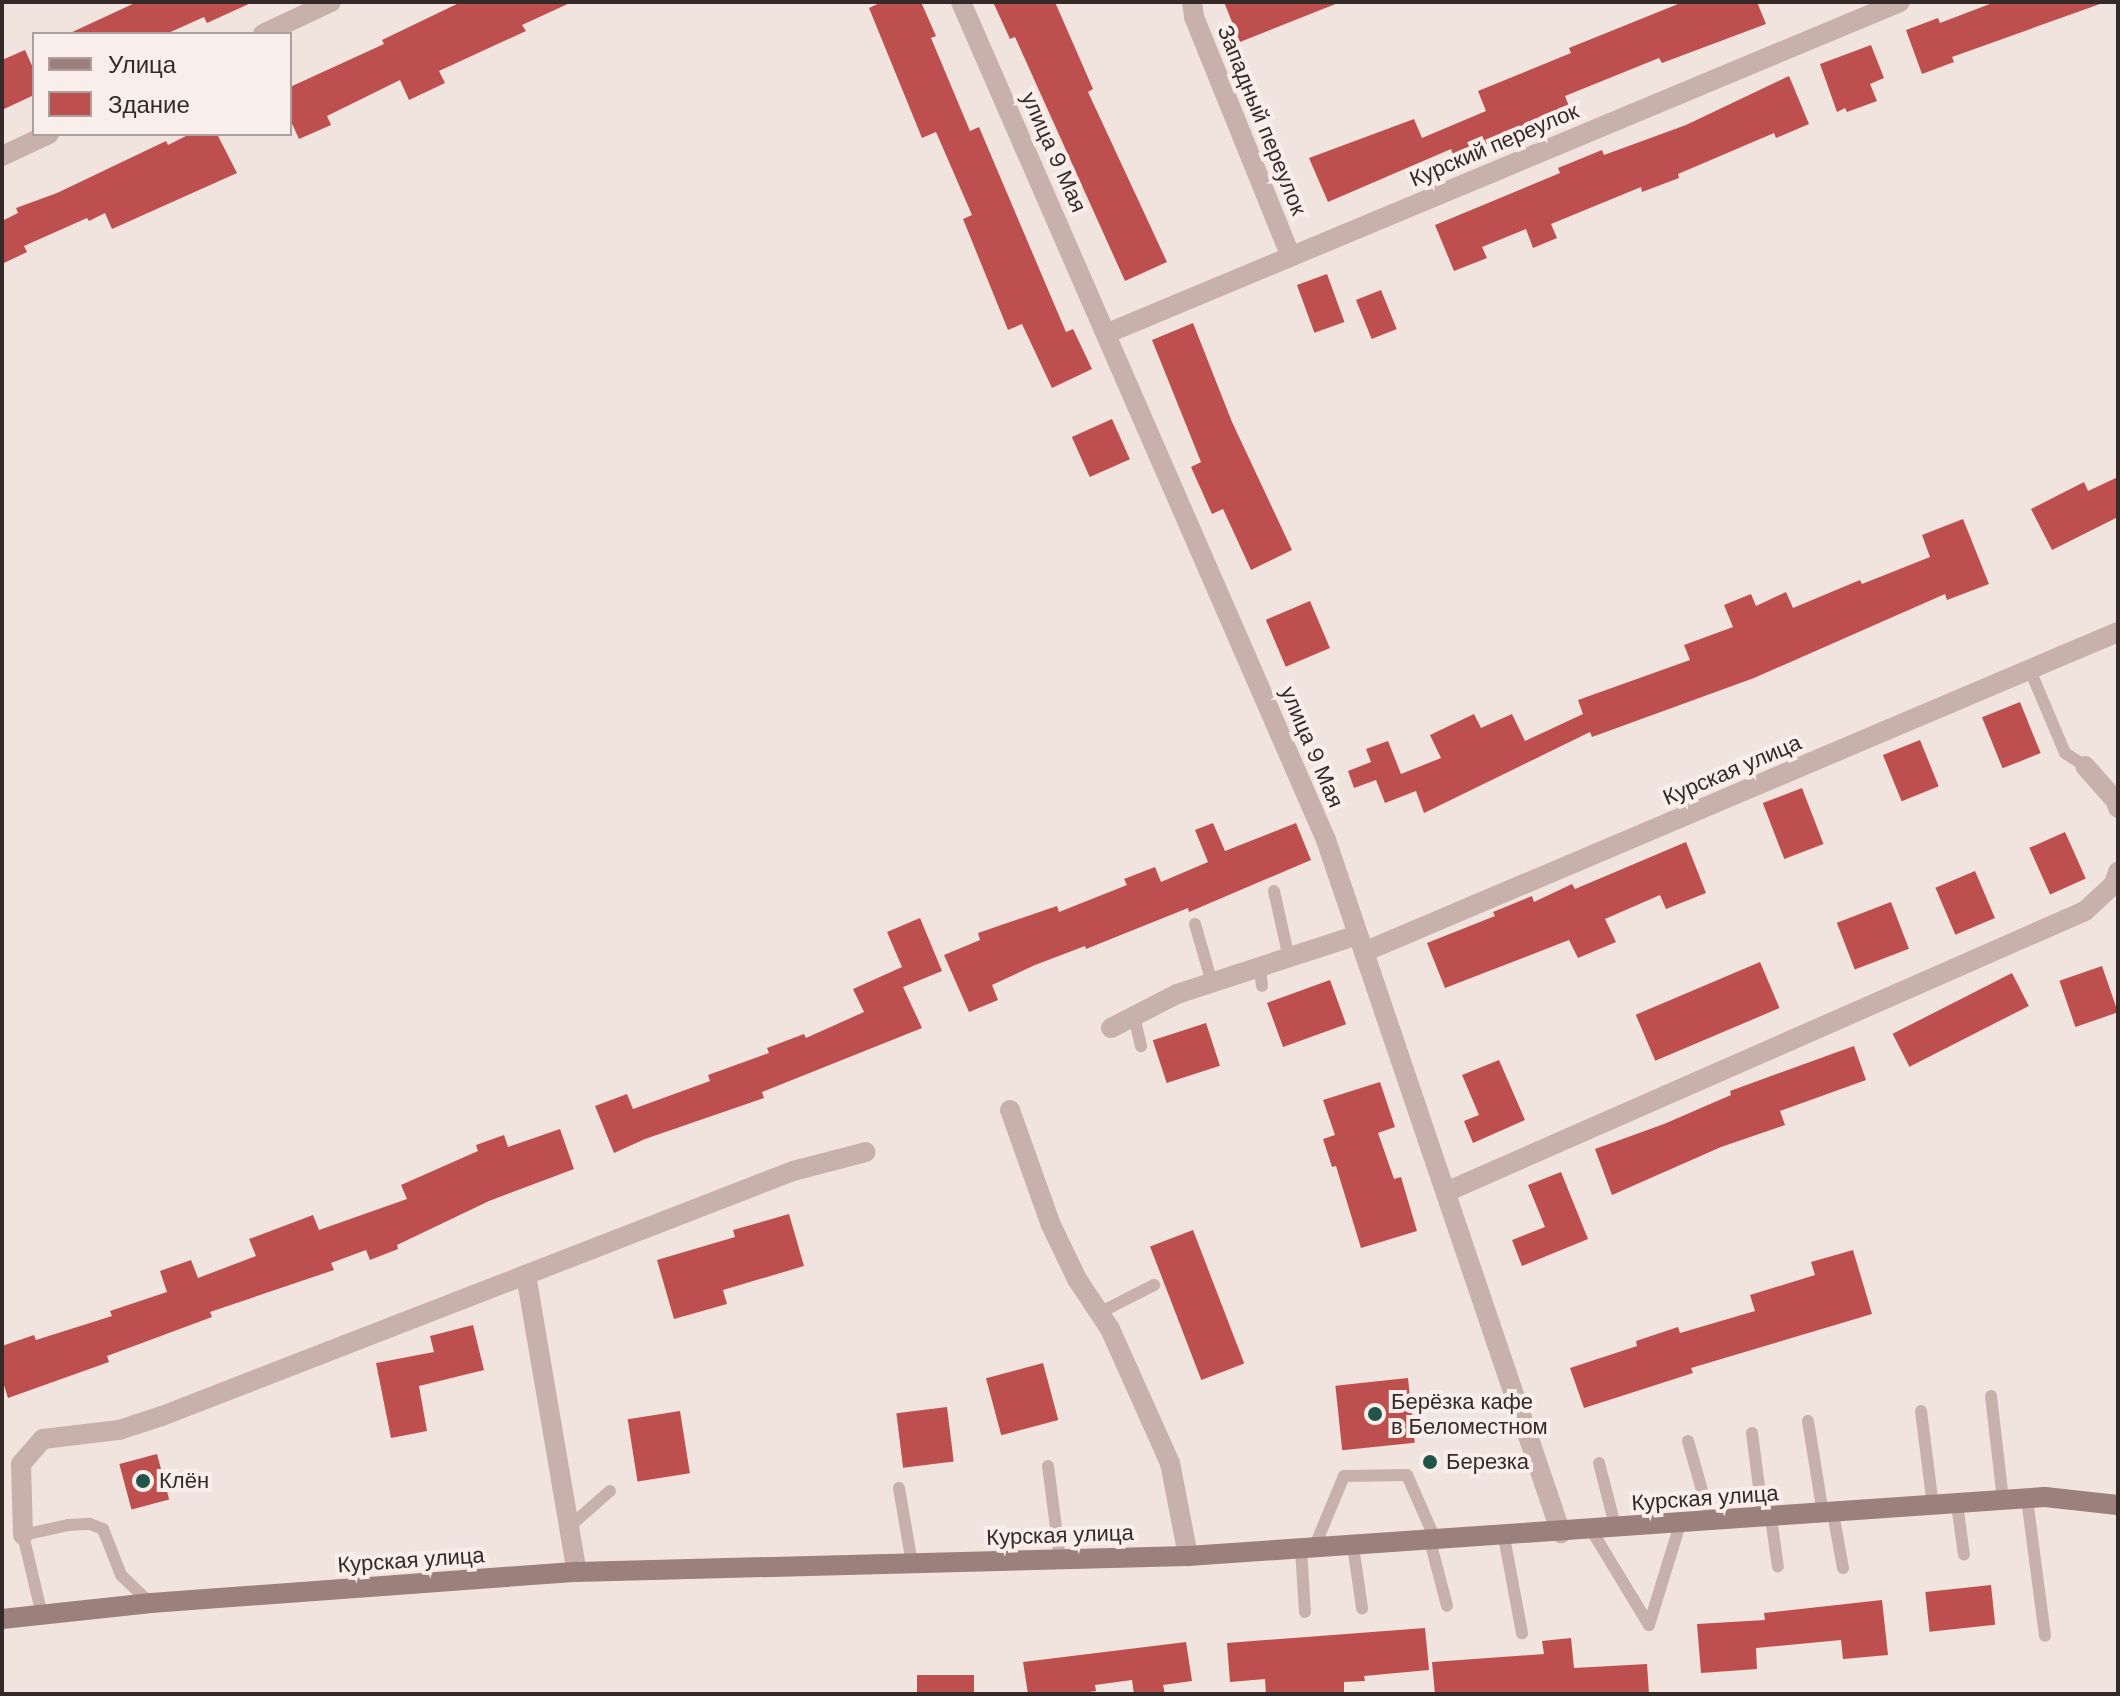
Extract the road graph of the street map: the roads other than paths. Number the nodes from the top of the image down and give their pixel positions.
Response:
1 (331, 2) edge
2 (961, 2) edge
3 (1192, 2) edge
4 (1900, 2) edge
5 (267, 32) edge
6 (45, 136) edge
7 (2, 156) edge
8 (1290, 255) junction
9 (1108, 333) junction
10 (2118, 632) edge
11 (2030, 670) junction
12 (2085, 766) joint
13 (2118, 808) edge
14 (2118, 872) edge
15 (1274, 891) dead end
16 (1195, 924) dead end
17 (1361, 944) junction
18 (1289, 958) junction
19 (1212, 983) junction
20 (1134, 1016) junction
21 (1111, 1028) dead end
22 (1141, 1046) dead end
23 (1010, 1110) dead end
24 (866, 1152) dead end
25 (1446, 1192) junction
26 (526, 1275) junction
27 (1154, 1285) dead end
28 (1099, 1313) junction
29 (1991, 1396) dead end
30 (1921, 1411) dead end
31 (1808, 1421) dead end
32 (1752, 1433) dead end
33 (1688, 1441) dead end
34 (1599, 1463) dead end
35 (1048, 1466) dead end
36 (899, 1488) dead end
37 (610, 1491) dead end
38 (2027, 1499) junction
39 (2003, 1500) junction
40 (1957, 1504) junction
41 (2118, 1505) edge
42 (1933, 1506) junction
43 (1828, 1513) junction
44 (1767, 1518) junction
45 (1711, 1522) junction
46 (1680, 1524) junction
47 (570, 1526) junction
48 (1616, 1529) junction
49 (1592, 1531) junction
50 (1561, 1533) junction
51 (23, 1535) junction
52 (1504, 1537) junction
53 (1433, 1541) junction
54 (1353, 1546) junction
55 (1307, 1549) junction
56 (1964, 1555) dead end
57 (1188, 1556) junction
58 (1060, 1559) junction
59 (912, 1563) junction
60 (1778, 1567) dead end
61 (1843, 1568) dead end
62 (577, 1572) junction
63 (151, 1603) junction
64 (1447, 1606) dead end
65 (1362, 1608) dead end
66 (1305, 1612) dead end
67 (42, 1615) junction
68 (2, 1619) edge
69 (1522, 1633) dead end
70 (2045, 1636) dead end

1 - 5 street
2 - 9 street, улица 9 Мая
3 - 8 street, Западный переулок
4 - 8 street, Курский переулок
6 - 7 street
8 - 9 street, Курский переулок
9 - 17 street, улица 9 Мая
10 - 11 street, Курская улица
11 - 12 lane
11 - 17 street, Курская улица
12 - 13 street
14 - 25 street
15 - 18 lane
16 - 19 lane
17 - 18 street, Курская улица
17 - 25 street, улица 9 Мая
18 - 19 street, Курская улица
19 - 20 street, Курская улица
20 - 21 street, Курская улица
20 - 22 lane
23 - 28 street
24 - 26 street
25 - 50 street, улица 9 Мая
26 - 47 street
26 - 51 street
27 - 28 lane
28 - 57 street
29 - 39 lane
30 - 42 lane
31 - 43 lane
32 - 44 lane
33 - 45 lane
34 - 48 lane
35 - 58 lane
36 - 59 lane
37 - 47 lane
38 - 39 street, Курская улица
38 - 41 street, Курская улица
38 - 70 lane
39 - 40 street, Курская улица
40 - 42 street, Курская улица
40 - 56 lane
42 - 43 street, Курская улица
43 - 44 street, Курская улица
43 - 61 lane
44 - 45 street, Курская улица
44 - 60 lane
45 - 46 street, Курская улица
46 - 48 street, Курская улица
46 - 49 lane
47 - 62 street
48 - 49 street, Курская улица
49 - 50 street, Курская улица
50 - 52 street, Курская улица
51 - 63 lane
51 - 67 lane
52 - 53 street, Курская улица
52 - 69 lane
53 - 54 street, Курская улица
53 - 55 lane
53 - 64 lane
54 - 55 street, Курская улица
54 - 65 lane
55 - 57 street, Курская улица
55 - 66 lane
57 - 58 street, Курская улица
58 - 59 street, Курская улица
59 - 62 street, Курская улица
62 - 63 street, Курская улица
63 - 67 street, Курская улица
67 - 68 street, Курская улица

